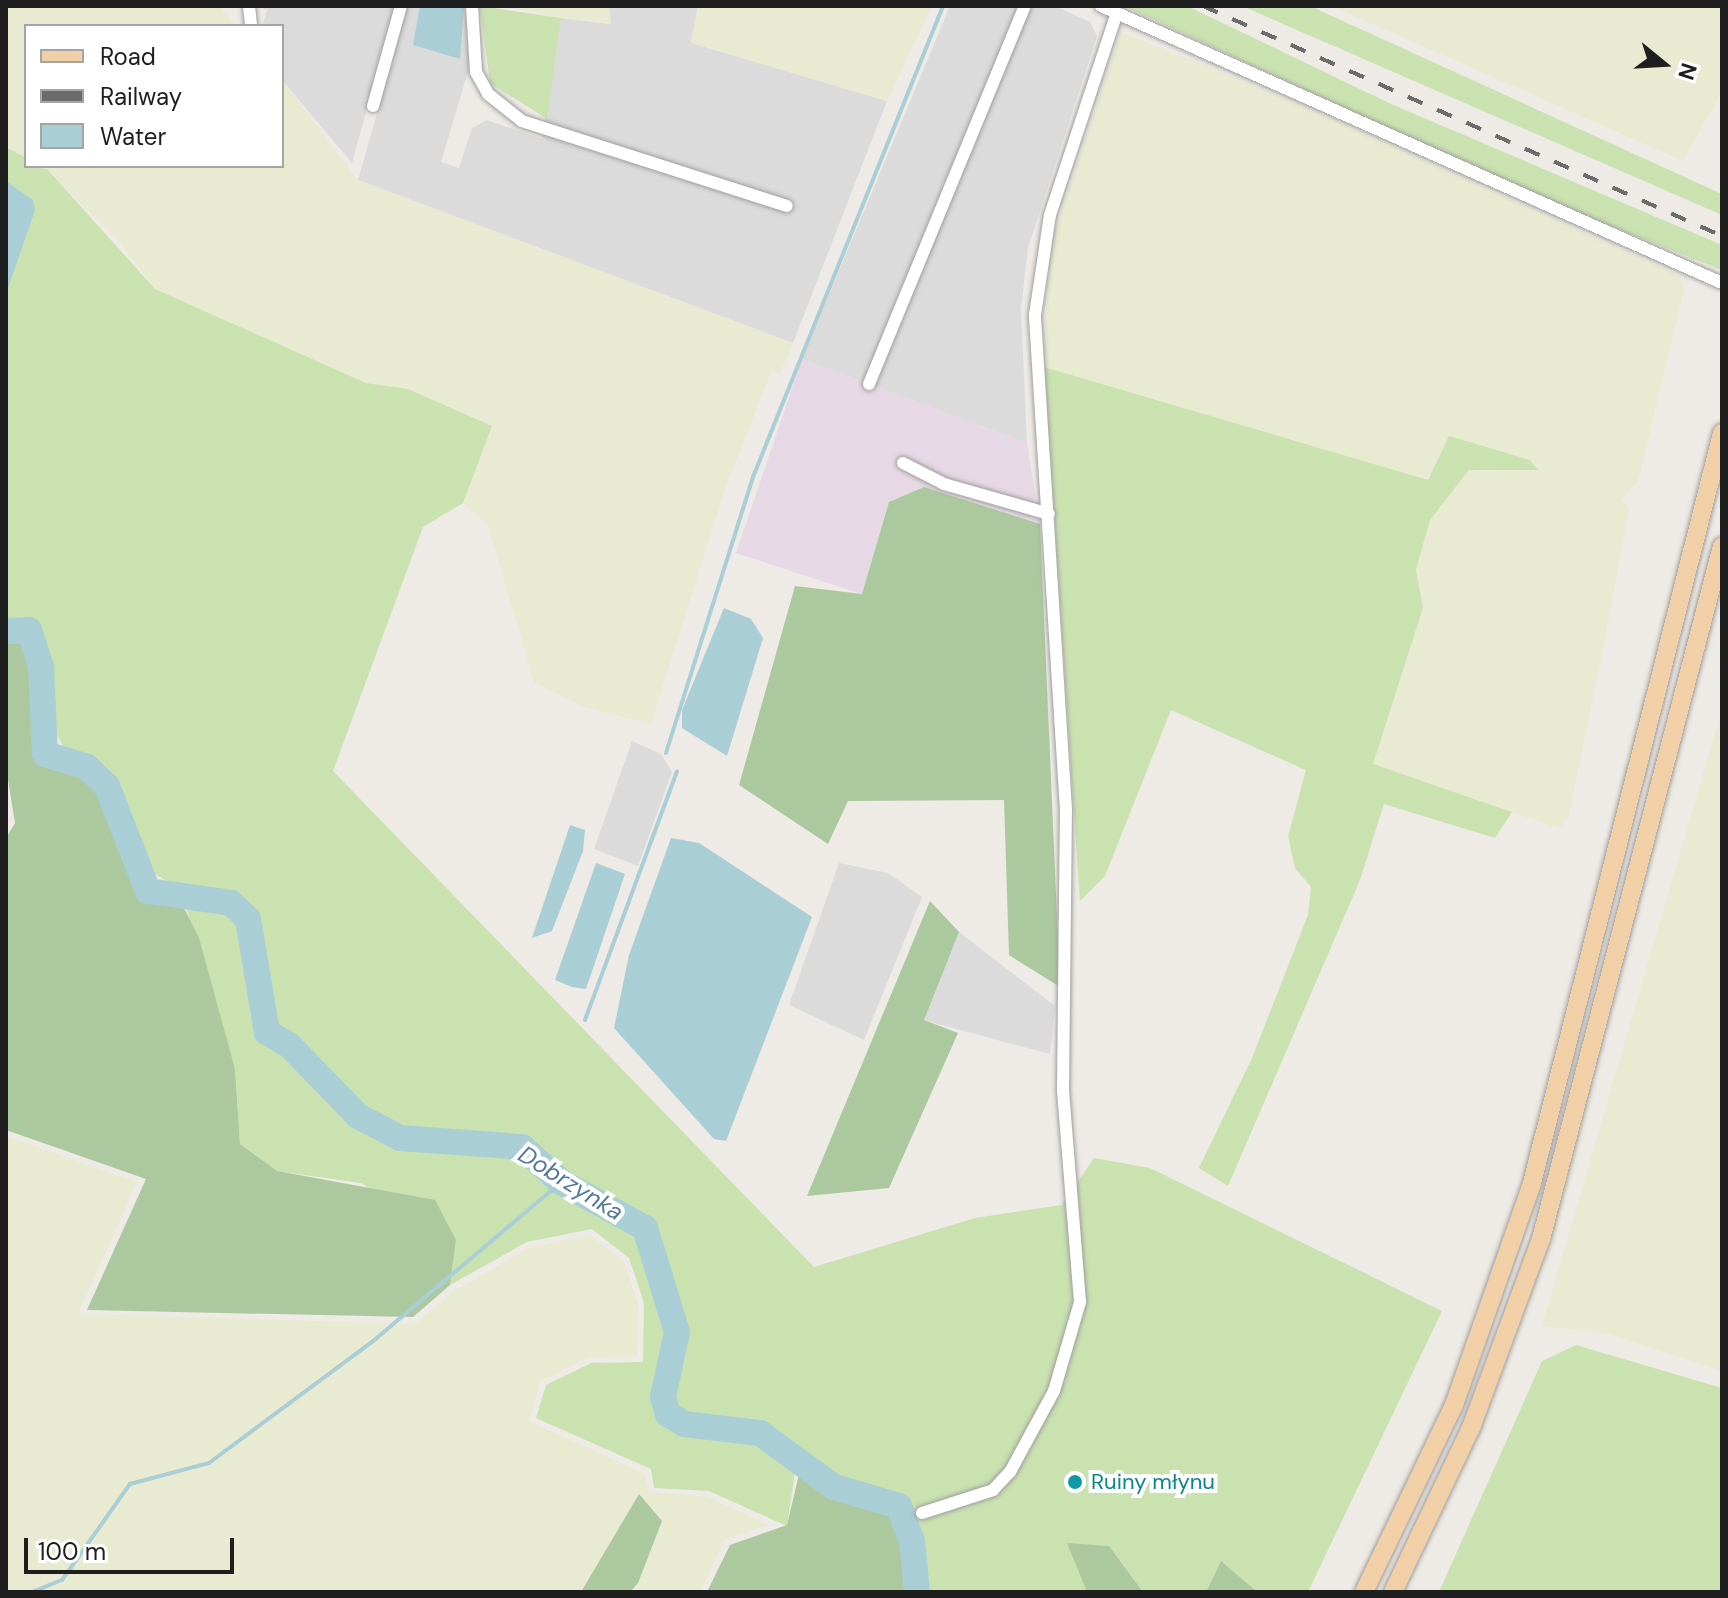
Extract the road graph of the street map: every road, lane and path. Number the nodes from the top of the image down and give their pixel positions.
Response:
1 (401, 6) edge
2 (472, 6) edge
3 (1025, 6) edge
4 (1101, 6) edge
5 (1117, 13) junction
6 (373, 106) dead end
7 (787, 206) dead end
8 (1722, 283) edge
9 (869, 384) dead end
10 (1722, 433) edge
11 (903, 463) dead end
12 (1049, 514) junction
13 (1722, 546) edge
14 (922, 1513) dead end
15 (1364, 1592) edge
16 (1393, 1592) edge

1 - 6 street
2 - 7 street
3 - 9 street
4 - 5 street
5 - 8 street
5 - 12 street
10 - 15 main road
11 - 12 street
12 - 14 street
13 - 16 main road

